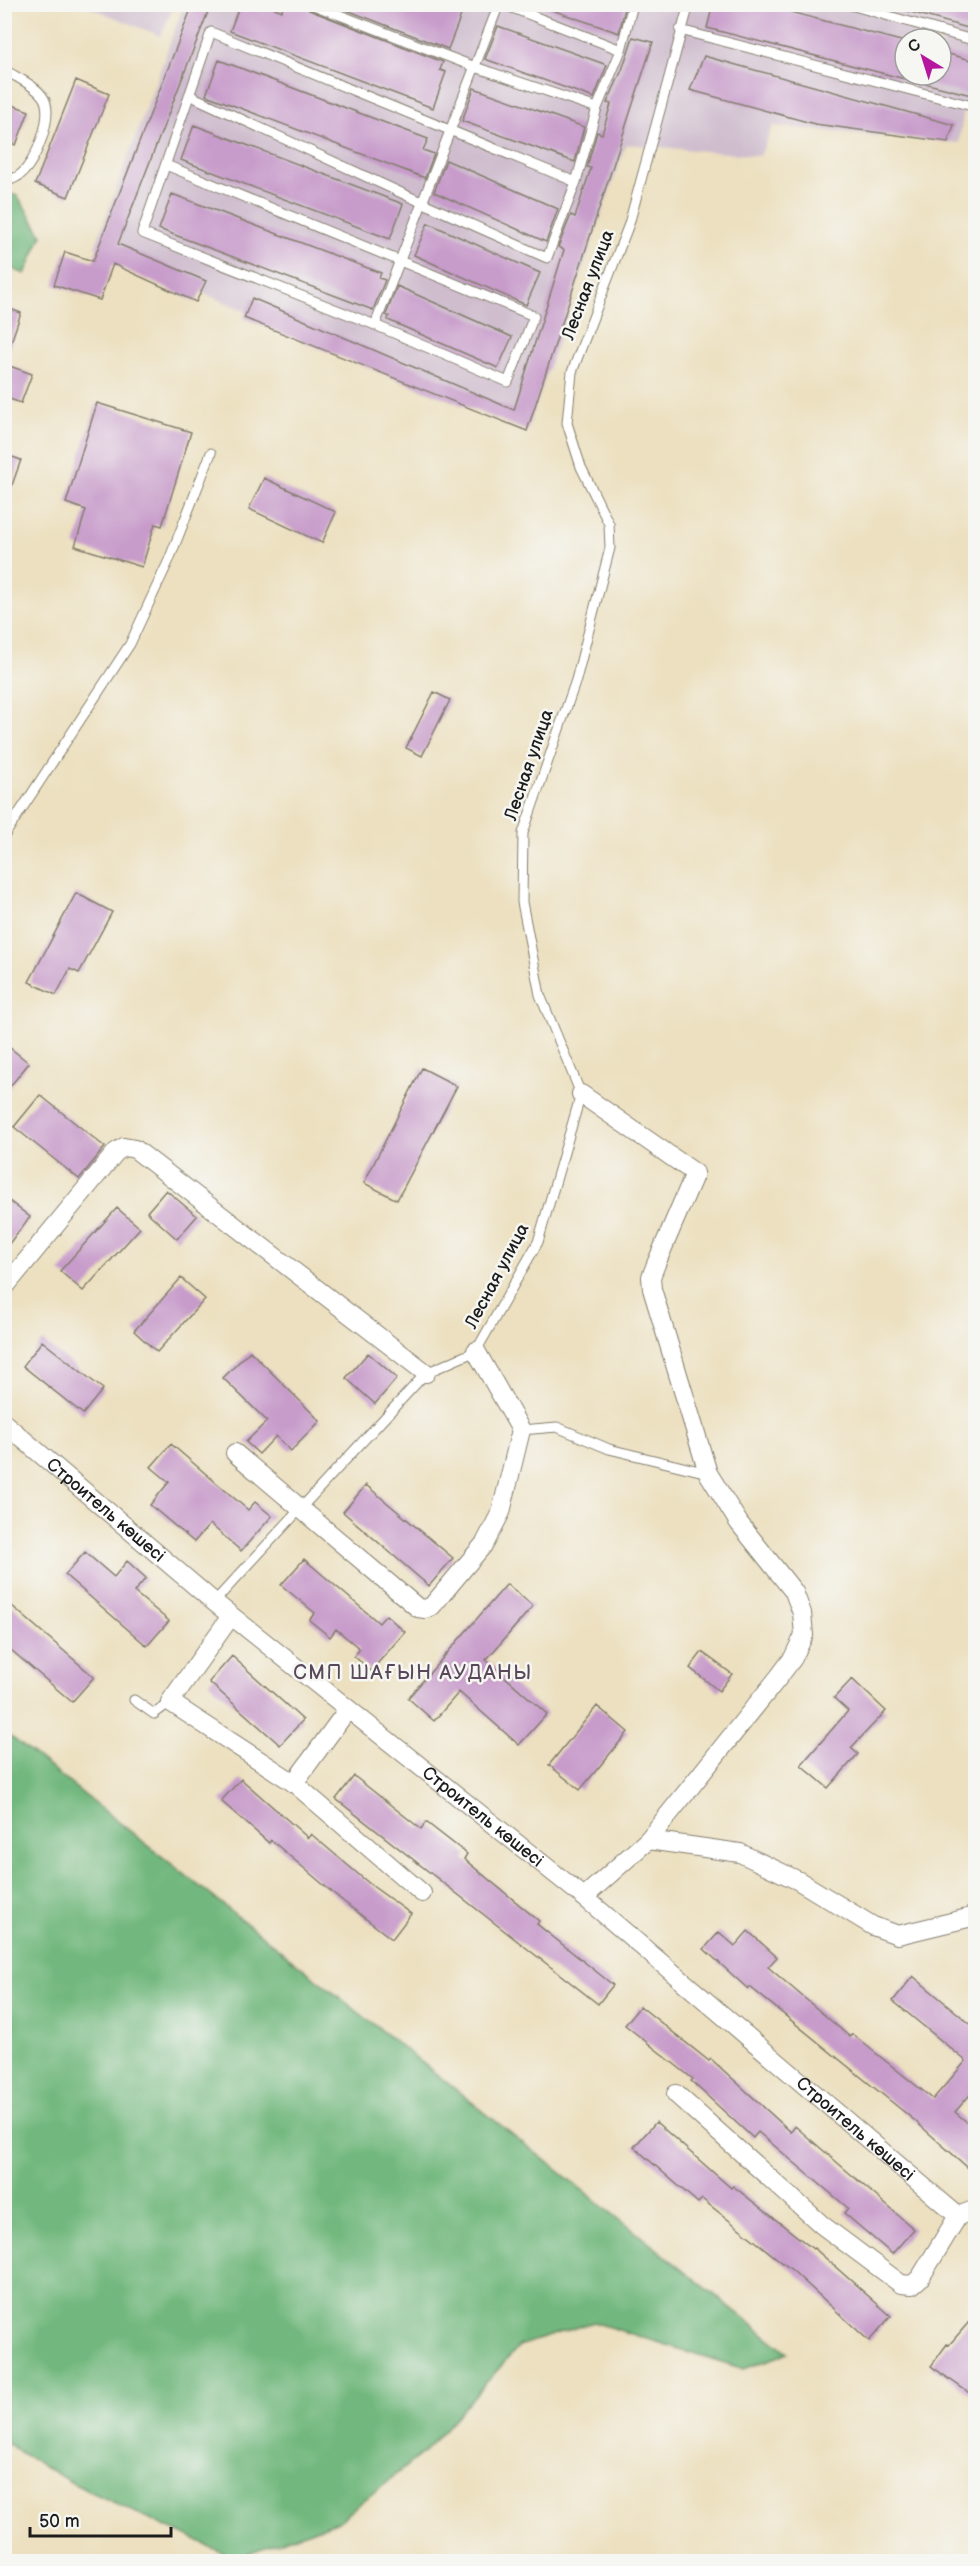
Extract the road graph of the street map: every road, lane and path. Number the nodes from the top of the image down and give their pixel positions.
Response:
1 (311, 4) edge
2 (501, 4) edge
3 (633, 4) edge
4 (689, 4) edge
5 (847, 4) edge
6 (680, 30) junction
7 (975, 41) edge
8 (621, 50) junction
9 (475, 67) junction
10 (5, 70) edge
11 (189, 95) junction
12 (975, 106) edge
13 (597, 108) junction
14 (451, 132) junction
15 (166, 165) junction
16 (4, 182) edge
17 (576, 182) junction
18 (421, 202) junction
19 (399, 260) junction
20 (375, 325) junction
21 (211, 453) dead end
22 (4, 836) edge
23 (581, 1094) junction
24 (4, 1288) edge
25 (476, 1351) junction
26 (426, 1373) junction
27 (4, 1423) edge
28 (521, 1430) junction
29 (235, 1453) dead end
30 (708, 1473) junction
31 (300, 1510) junction
32 (214, 1602) junction
33 (231, 1616) junction
34 (134, 1700) dead end
35 (170, 1702) junction
36 (348, 1709) junction
37 (294, 1783) junction
38 (648, 1840) junction
39 (422, 1893) dead end
40 (584, 1897) junction
41 (975, 1914) edge
42 (676, 2094) dead end
43 (975, 2209) edge
44 (958, 2216) junction

1 - 9 lane
2 - 8 lane
2 - 9 lane
3 - 8 lane
4 - 6 lane, Лесная улица
5 - 7 lane
6 - 12 lane
6 - 23 lane, Лесная улица
8 - 13 lane
9 - 13 lane
9 - 14 lane
10 - 16 lane
11 - 14 lane
11 - 15 lane
11 - 18 lane
13 - 17 lane
14 - 17 lane
14 - 18 lane
15 - 19 lane
15 - 20 lane
17 - 18 lane
18 - 19 lane
19 - 20 lane
19 - 20 lane
21 - 22 lane
23 - 25 lane, Лесная улица
23 - 30 street
24 - 26 street
25 - 26 lane, Лесная улица
25 - 28 street
26 - 31 lane, Лесная улица
27 - 32 street, Строитель көшесі
28 - 30 lane
28 - 31 street
29 - 31 street
30 - 38 street
31 - 32 lane, Лесная улица
32 - 33 street, Строитель көшесі
33 - 35 street
33 - 36 street, Строитель көшесі
34 - 35 lane
35 - 37 street
36 - 37 street
36 - 40 street, Строитель көшесі
37 - 39 street
38 - 40 street
38 - 41 street
40 - 44 street, Строитель көшесі
42 - 44 street
43 - 44 street

